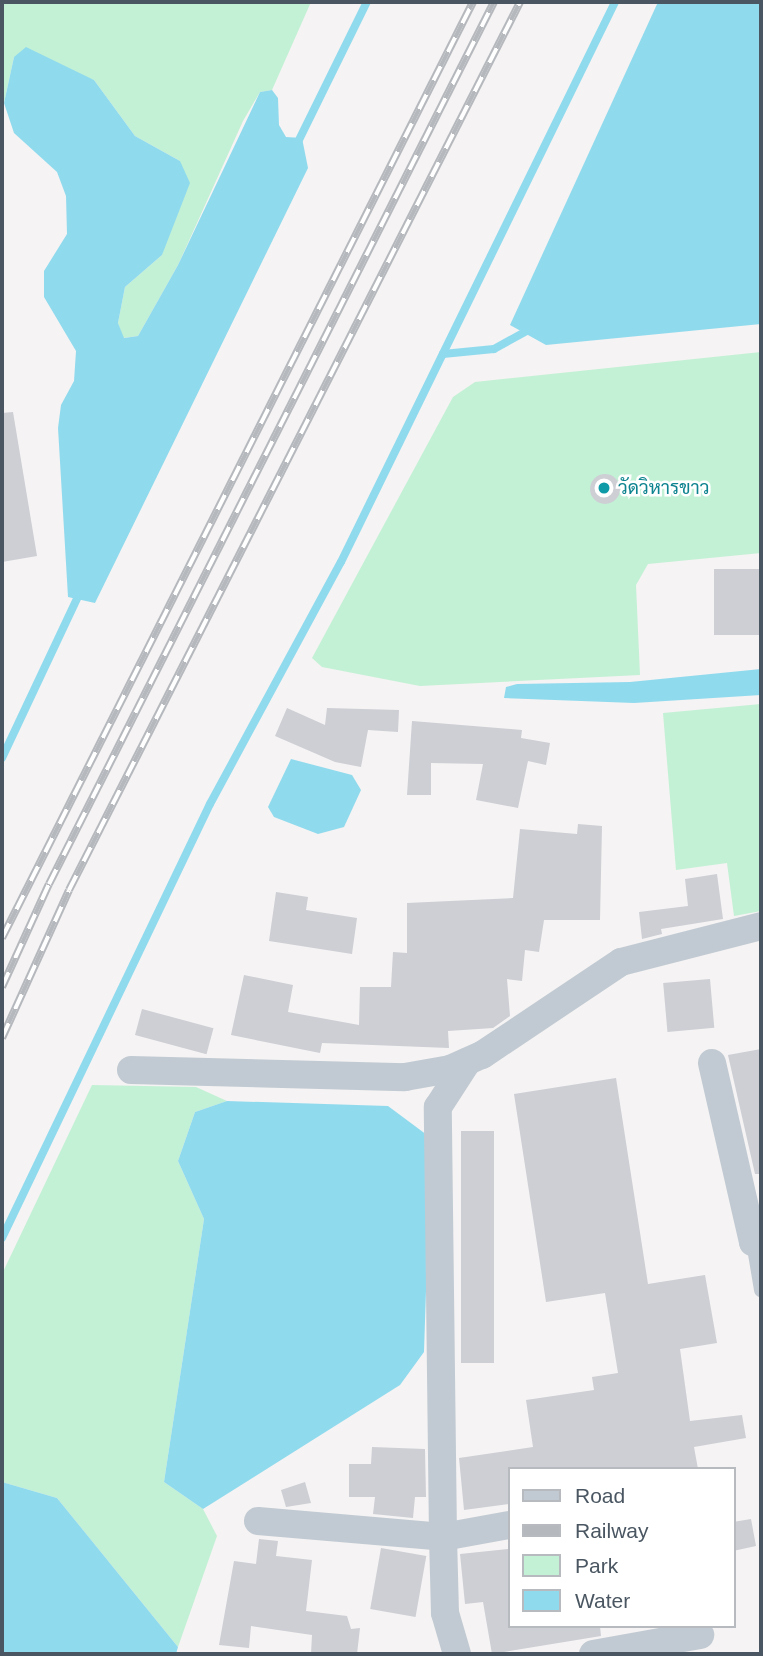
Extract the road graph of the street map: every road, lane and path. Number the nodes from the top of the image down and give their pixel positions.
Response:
1 (761, 926) edge
2 (467, 1062) junction
3 (712, 1063) dead end
4 (131, 1070) dead end
5 (405, 1077) junction
6 (438, 1107) junction
7 (757, 1241) edge
8 (761, 1290) edge
9 (258, 1521) dead end
10 (508, 1524) edge
11 (443, 1537) junction
12 (700, 1635) dead end
13 (457, 1654) edge
14 (593, 1654) edge

1 - 2 street
2 - 5 street
2 - 6 street
3 - 7 street
4 - 5 street
5 - 6 street
6 - 11 street
7 - 8 lane
9 - 11 street
10 - 11 street
11 - 13 street
12 - 14 street

